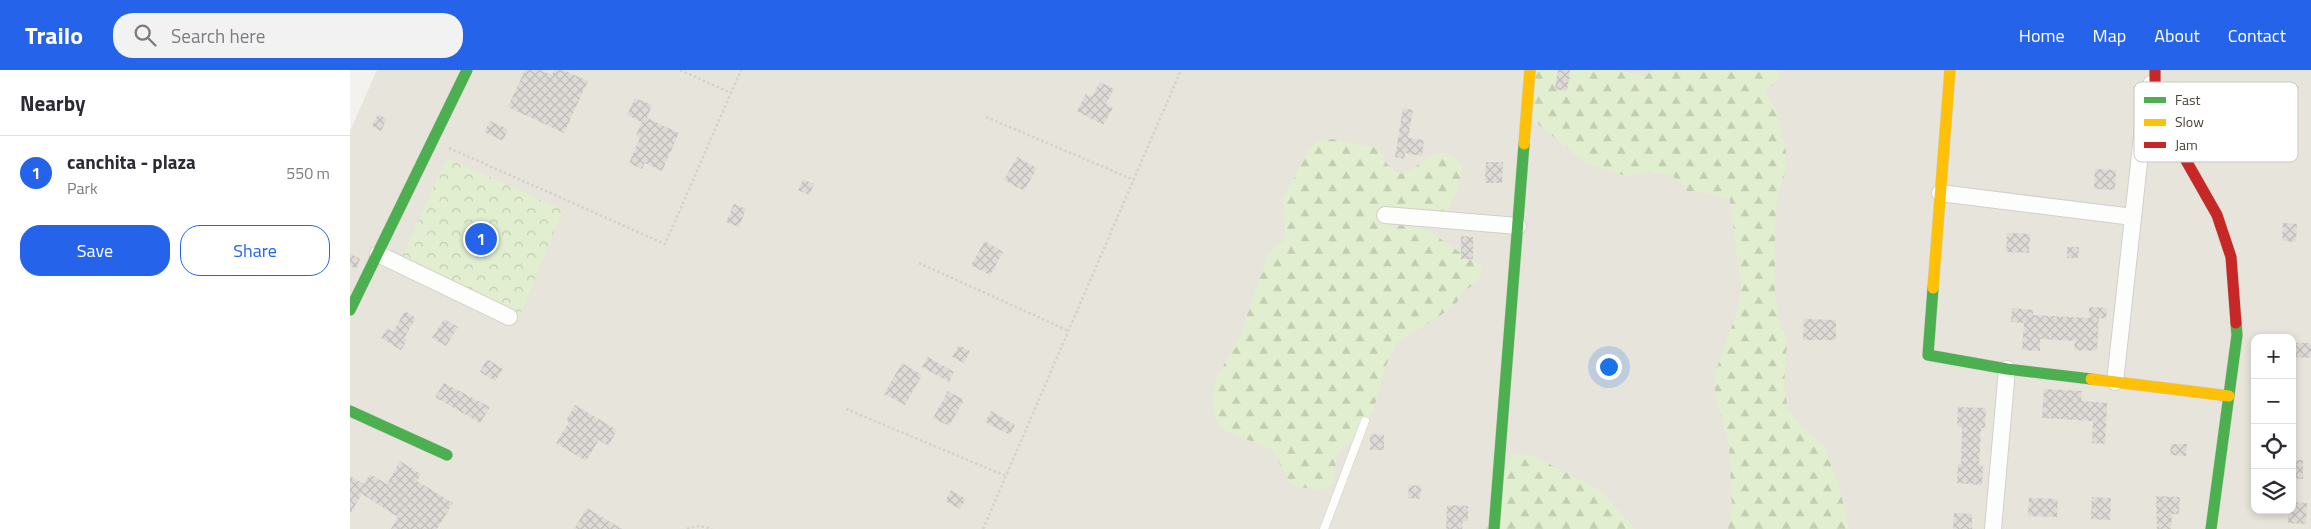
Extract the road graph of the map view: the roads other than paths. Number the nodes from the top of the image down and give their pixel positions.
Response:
1 (467, 70) edge
2 (1530, 70) edge
3 (1950, 70) edge
4 (2155, 70) edge
5 (2151, 82) edge
6 (2139, 162) edge
7 (2187, 162) edge
8 (1940, 194) junction
9 (1385, 215) dead end
10 (2133, 217) junction
11 (1518, 226) junction
12 (378, 254) junction
13 (350, 310) edge
14 (509, 317) dead end
15 (2007, 368) junction
16 (2115, 382) junction
17 (2229, 396) junction
18 (350, 411) edge
19 (1365, 421) dead end
20 (447, 455) dead end
21 (1324, 529) edge
22 (1494, 529) edge
23 (1993, 529) edge
24 (2212, 529) edge

1 - 12 street
2 - 11 street
3 - 8 street
4 - 5 street
6 - 10 street
7 - 17 street
8 - 10 street
8 - 15 street
9 - 11 street
10 - 16 street
11 - 22 street
12 - 13 street
12 - 14 street
15 - 16 street
15 - 23 street
16 - 17 street
17 - 24 street
18 - 20 street
19 - 21 lane

